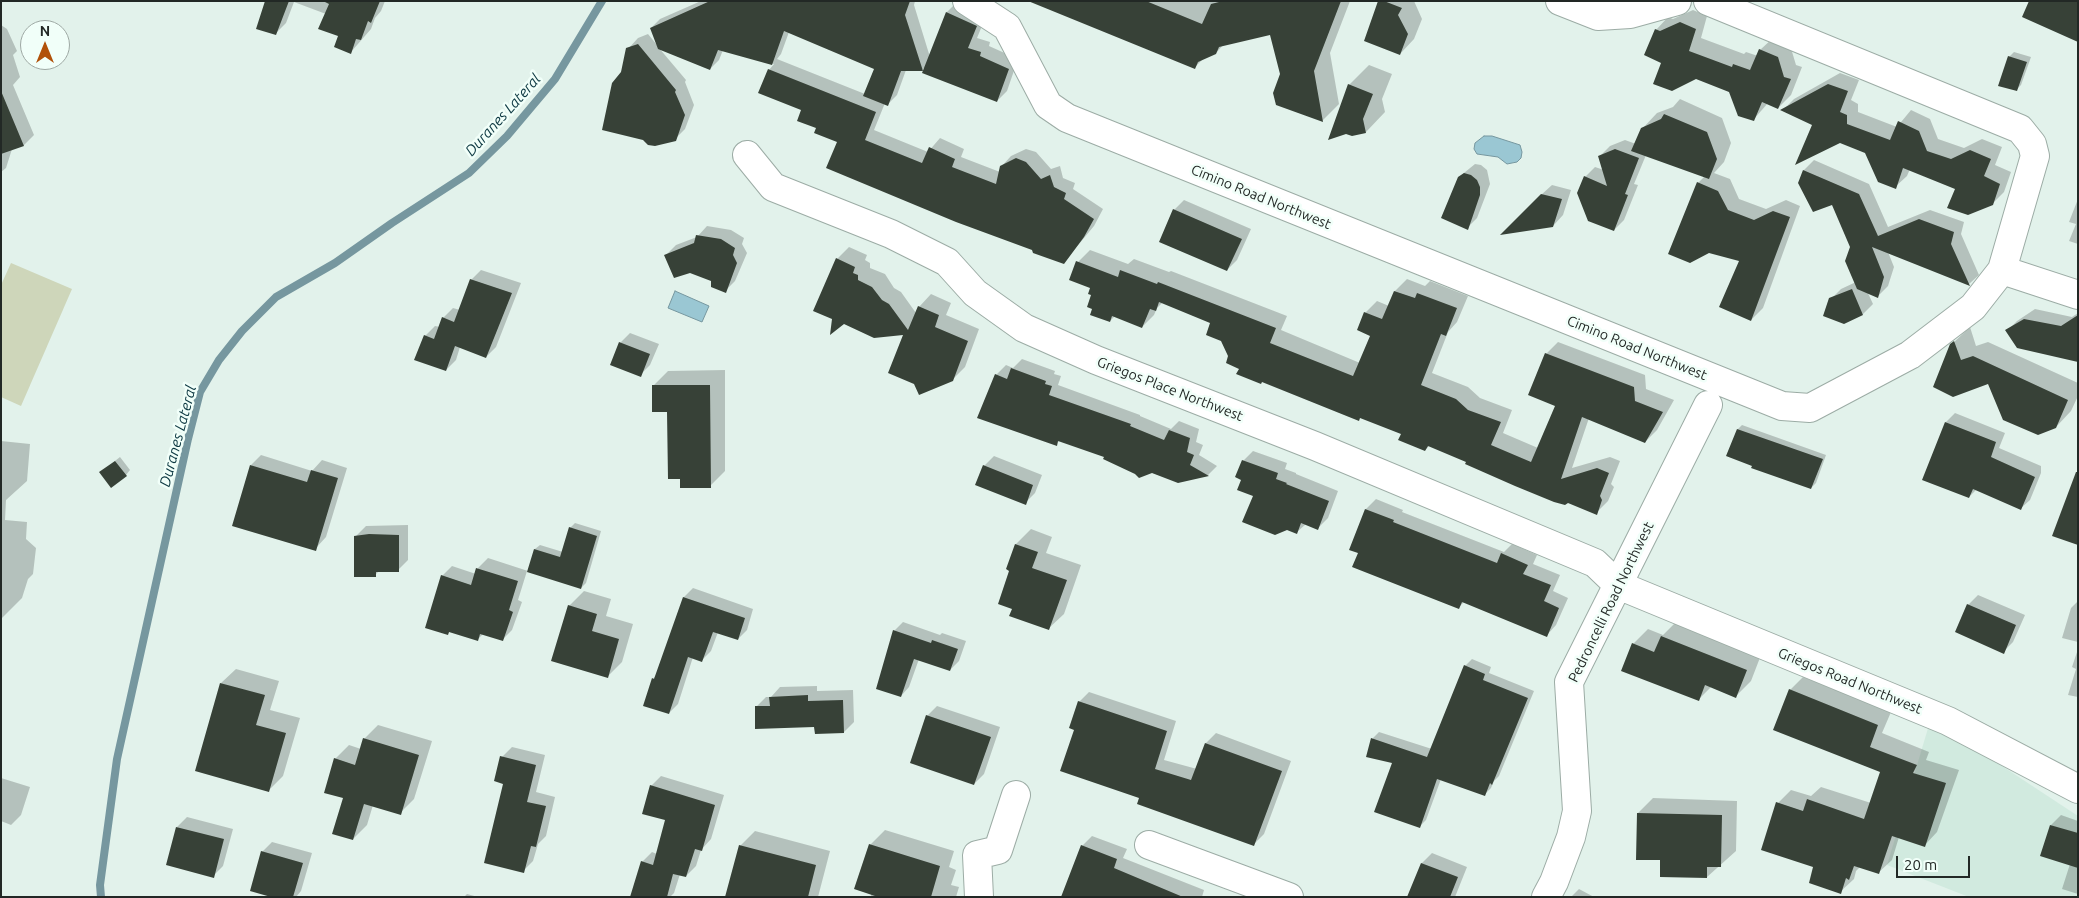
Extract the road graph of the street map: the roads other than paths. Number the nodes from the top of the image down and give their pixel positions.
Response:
1 (967, 1) edge
2 (1560, 1) edge
3 (1676, 1) edge
4 (1708, 1) edge
5 (747, 155) dead end
6 (2002, 270) junction
7 (2078, 295) edge
8 (1708, 404) dead end
9 (1618, 585) junction
10 (2078, 790) edge
11 (1016, 795) dead end
12 (1149, 845) dead end
13 (979, 897) edge
14 (1289, 897) edge
15 (1546, 897) edge

1 - 6 street, Cimino Road Northwest
2 - 3 street
4 - 6 street
5 - 9 street, Griegos Place Northwest
6 - 7 street
8 - 9 street, Pedroncelli Road Northwest
9 - 10 street, Griegos Road Northwest
9 - 15 street, Pedroncelli Road Northwest
11 - 13 street
12 - 14 street

